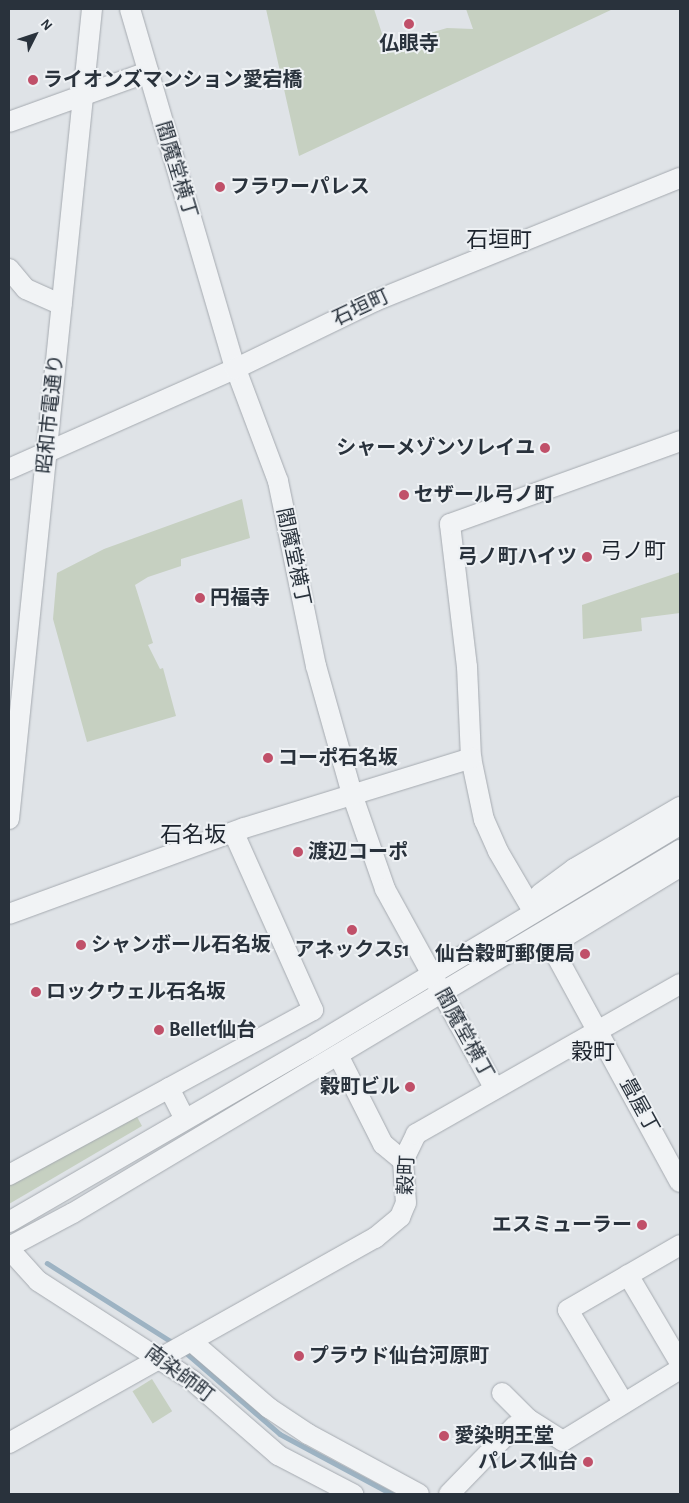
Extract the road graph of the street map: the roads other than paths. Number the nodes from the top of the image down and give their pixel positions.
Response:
1 (92, 9) edge
2 (130, 9) edge
3 (148, 72) junction
4 (85, 95) junction
5 (9, 122) edge
6 (680, 178) edge
7 (9, 269) edge
8 (62, 305) junction
9 (236, 369) junction
10 (680, 441) edge
11 (47, 450) junction
12 (9, 469) edge
13 (472, 758) junction
14 (352, 794) junction
15 (680, 807) edge
16 (9, 818) edge
17 (680, 826) edge
18 (234, 833) junction
19 (680, 850) edge
20 (680, 867) edge
21 (530, 907) junction
22 (9, 914) edge
23 (543, 941) junction
24 (431, 974) junction
25 (680, 984) edge
26 (442, 993) junction
27 (598, 1031) junction
28 (338, 1056) junction
29 (169, 1088) junction
30 (495, 1089) junction
31 (185, 1119) junction
32 (403, 1161) junction
33 (9, 1175) edge
34 (680, 1182) edge
35 (9, 1222) edge
36 (680, 1245) edge
37 (9, 1248) edge
38 (628, 1275) junction
39 (188, 1343) junction
40 (160, 1358) junction
41 (680, 1363) edge
42 (680, 1370) edge
43 (502, 1393) dead end
44 (623, 1402) junction
45 (515, 1426) dead end
46 (9, 1443) edge
47 (384, 1486) edge
48 (353, 1494) edge
49 (419, 1494) edge
50 (449, 1494) edge

1 - 4 street, 昭和市電通り
2 - 3 street, 閻魔堂横丁
3 - 4 street
3 - 9 street, 閻魔堂横丁
4 - 5 street
4 - 8 street, 昭和市電通り
6 - 9 street, 石垣町
7 - 8 street
8 - 11 street, 昭和市電通り
9 - 11 street, 石垣町
9 - 14 street, 閻魔堂横丁
10 - 13 street
11 - 12 street, 石垣町
11 - 16 street, 昭和市電通り
13 - 14 street
13 - 21 street
14 - 18 street
14 - 24 street, 閻魔堂横丁
15 - 21 street
17 - 21 street
18 - 22 street
18 - 29 street
19 - 23 street
20 - 23 street
21 - 24 street
23 - 26 street
23 - 27 street, 畳屋丁
24 - 26 street, 閻魔堂横丁
24 - 31 street
25 - 27 street, 穀町
26 - 28 street
26 - 30 street, 閻魔堂横丁
27 - 30 street, 穀町
27 - 34 street, 畳屋丁
28 - 32 street
28 - 37 street
29 - 31 street
29 - 33 street
30 - 32 street, 穀町
31 - 35 street
32 - 39 street, 穀町
36 - 38 street
37 - 40 street, 南染師町
38 - 41 street
38 - 44 street
39 - 40 street, 穀町
39 - 47 street
40 - 46 street, 穀町
40 - 48 street, 南染師町
42 - 44 street
43 - 44 street
45 - 50 street
47 - 49 street

